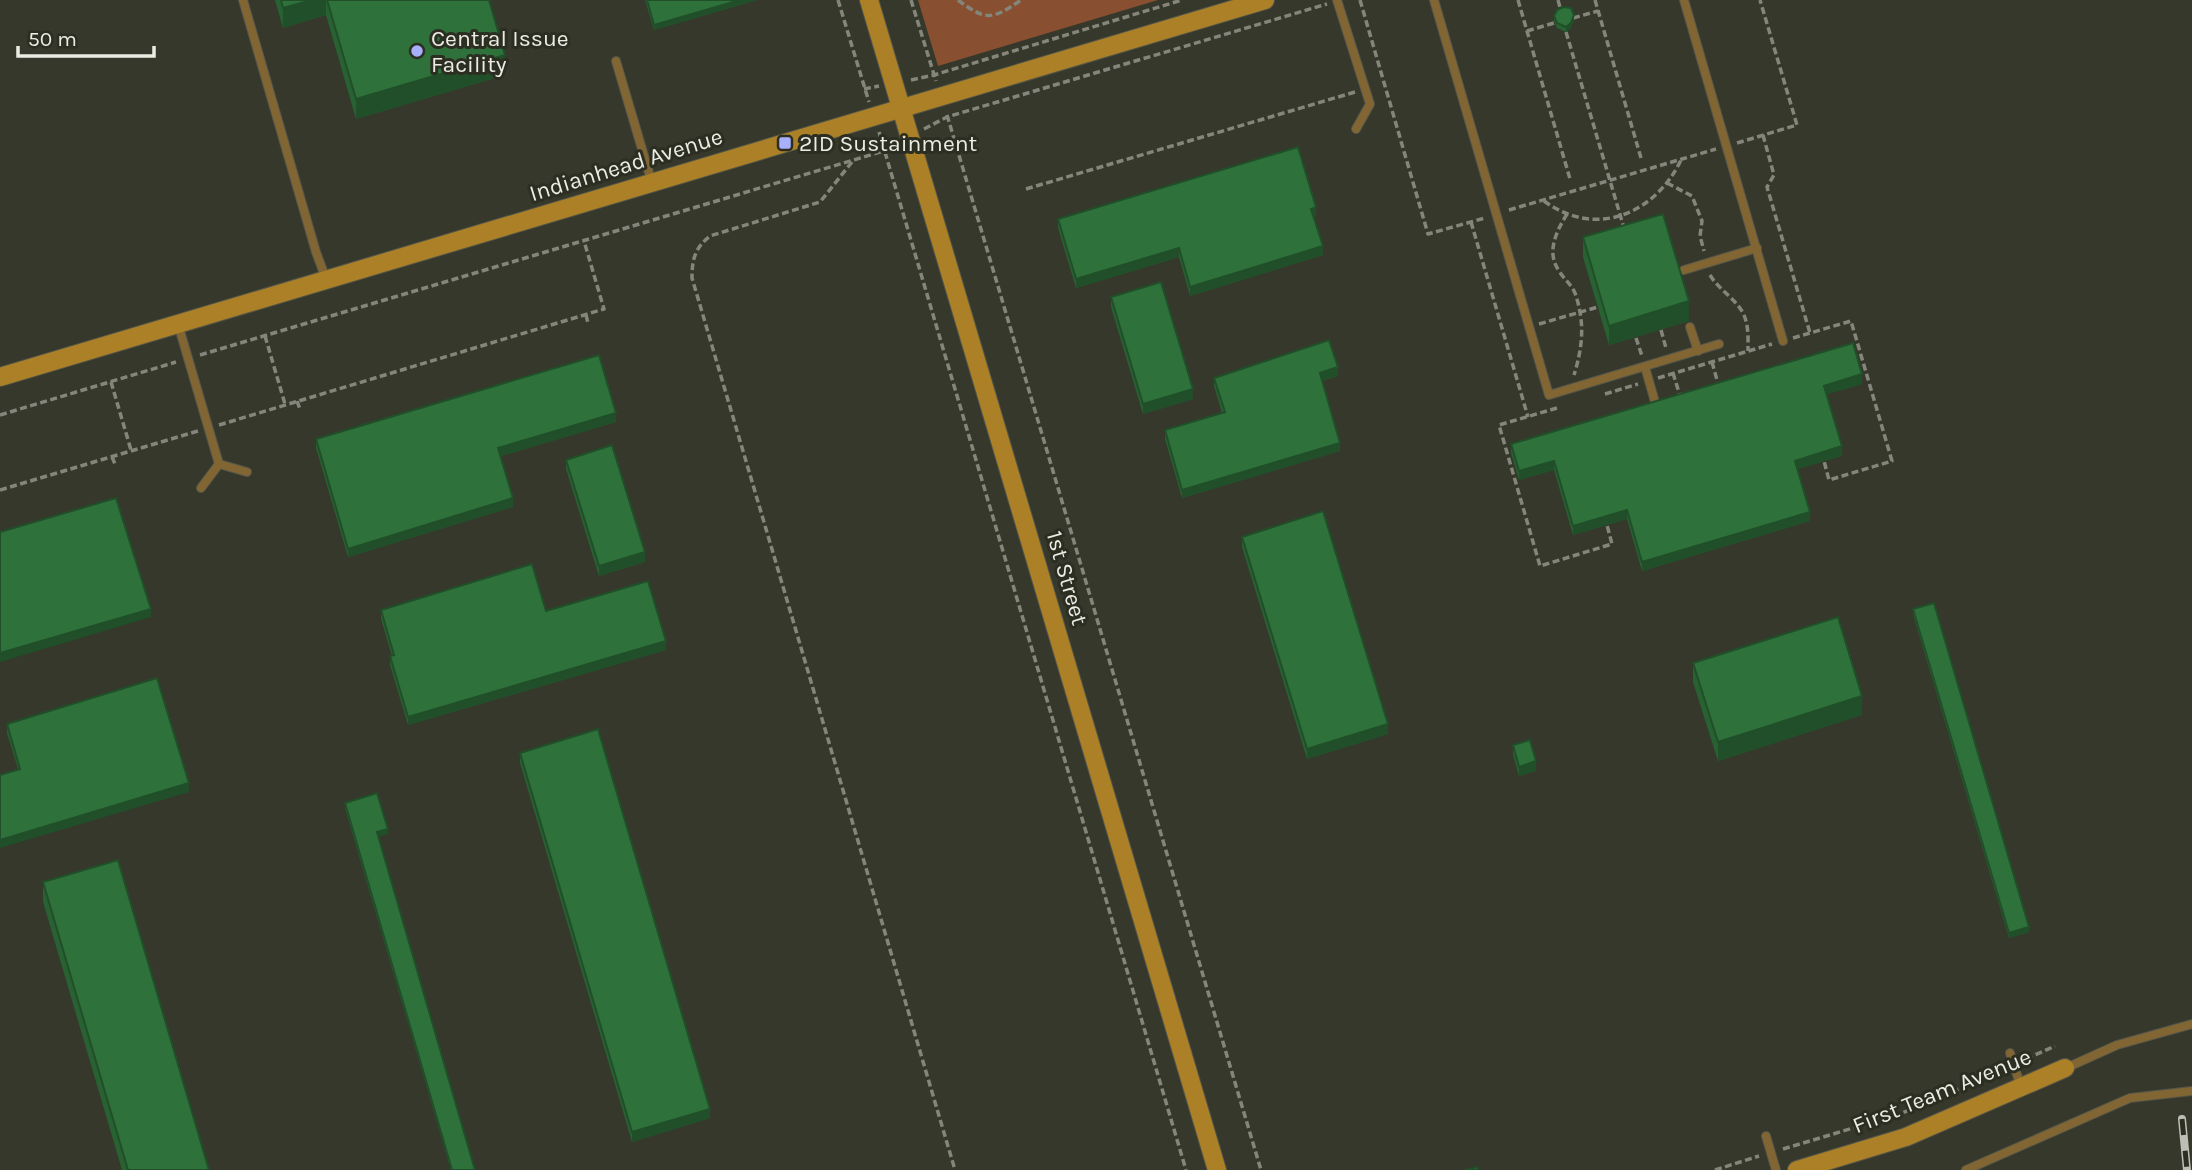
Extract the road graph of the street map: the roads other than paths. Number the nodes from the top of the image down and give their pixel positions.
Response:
1 (243, 0) edge
2 (869, 0) edge
3 (1265, 0) edge
4 (1434, 0) edge
5 (1684, 0) edge
6 (1337, 1) edge
7 (616, 61) dead end
8 (902, 109) junction
9 (1356, 129) dead end
10 (652, 183) junction
11 (1756, 248) junction
12 (1684, 270) dead end
13 (326, 280) junction
14 (178, 324) junction
15 (1690, 327) dead end
16 (1783, 341) road end
17 (1719, 344) dead end
18 (1698, 351) junction
19 (1645, 367) junction
20 (0, 377) edge
21 (1655, 402) edge
22 (219, 464) junction
23 (247, 472) dead end
24 (201, 488) dead end
25 (2192, 1024) edge
26 (2010, 1053) dead end
27 (2065, 1069) joint
28 (2021, 1087) junction
29 (2192, 1091) edge
30 (1766, 1136) dead end
31 (1217, 1170) edge
32 (1776, 1170) edge
33 (1797, 1170) edge
34 (1966, 1170) edge

1 - 13 lane
2 - 8 main road, 1st Street
3 - 8 main road, Indianhead Avenue
4 - 19 lane
5 - 11 lane
6 - 9 lane
7 - 10 lane
8 - 10 main road, Indianhead Avenue
8 - 31 main road, 1st Street
10 - 13 main road, Indianhead Avenue
11 - 12 lane
11 - 16 lane
13 - 14 main road, Indianhead Avenue
14 - 20 main road, Indianhead Avenue
14 - 22 lane
15 - 18 lane
17 - 18 lane
18 - 19 lane
19 - 21 lane
22 - 23 lane
22 - 24 lane
25 - 27 lane
26 - 28 lane
27 - 28 main road, First Team Avenue
28 - 33 main road, First Team Avenue
29 - 34 lane
30 - 32 lane

